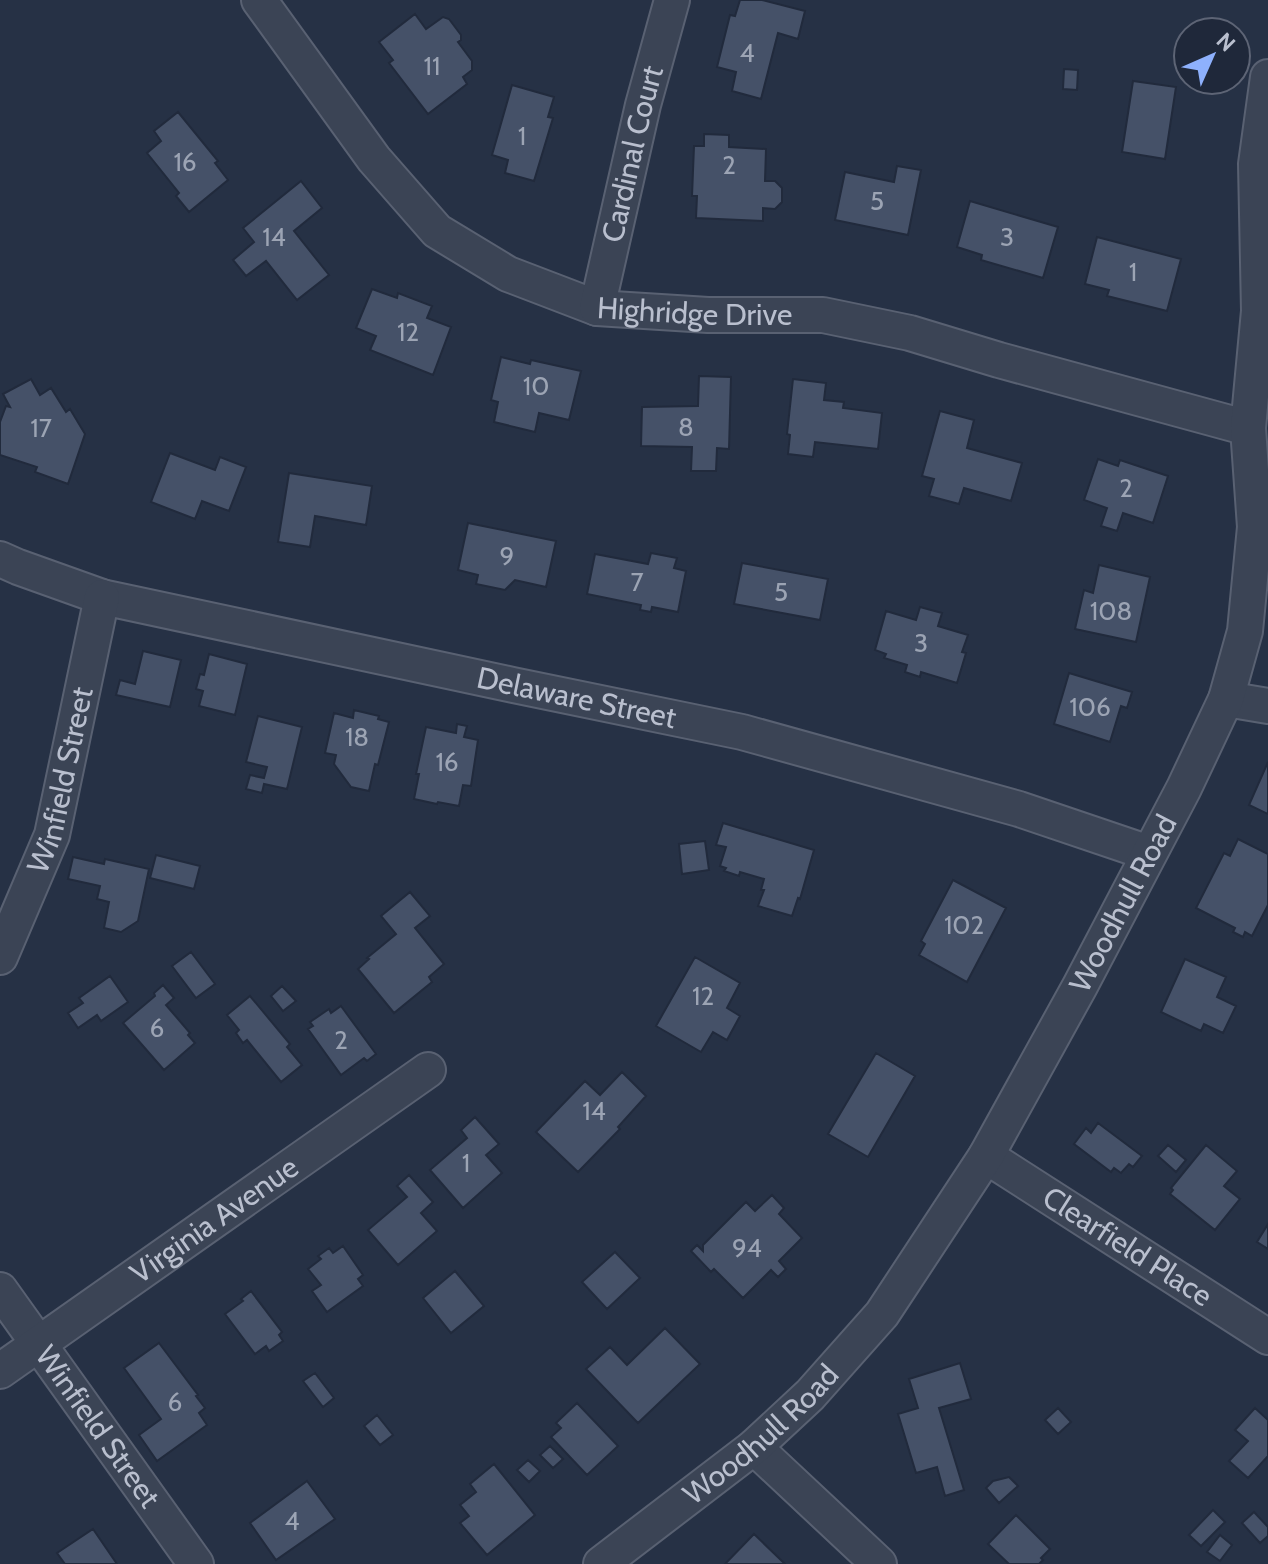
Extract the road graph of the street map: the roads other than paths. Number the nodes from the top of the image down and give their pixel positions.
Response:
1 (259, 0) edge
2 (672, 0) edge
3 (1268, 77) edge
4 (1262, 166) edge
5 (597, 308) junction
6 (1248, 428) junction
7 (0, 559) edge
8 (102, 597) junction
9 (1226, 699) junction
10 (1268, 706) edge
11 (1149, 853) junction
12 (0, 957) edge
13 (428, 1070) dead end
14 (986, 1156) junction
15 (0, 1290) edge
16 (1268, 1337) edge
17 (38, 1344) junction
18 (0, 1371) edge
19 (754, 1447) junction
20 (196, 1564) edge
21 (601, 1564) edge
22 (879, 1564) edge

1 - 5 street, Highridge Drive
2 - 5 street, Cardinal Court
3 - 4 street, Woodhull Road
4 - 6 street, Woodhull Road
5 - 6 street, Highridge Drive
6 - 9 street, Woodhull Road
7 - 8 street, Delaware Street
8 - 11 street, Delaware Street
8 - 12 street, Winfield Street
9 - 10 street
9 - 11 street, Woodhull Road
11 - 14 street, Woodhull Road
13 - 17 street, Virginia Avenue
14 - 16 street, Clearfield Place
14 - 19 street, Woodhull Road
15 - 17 street, Winfield Street
17 - 18 street, Virginia Avenue
17 - 20 street, Winfield Street
19 - 21 street, Woodhull Road
19 - 22 street

